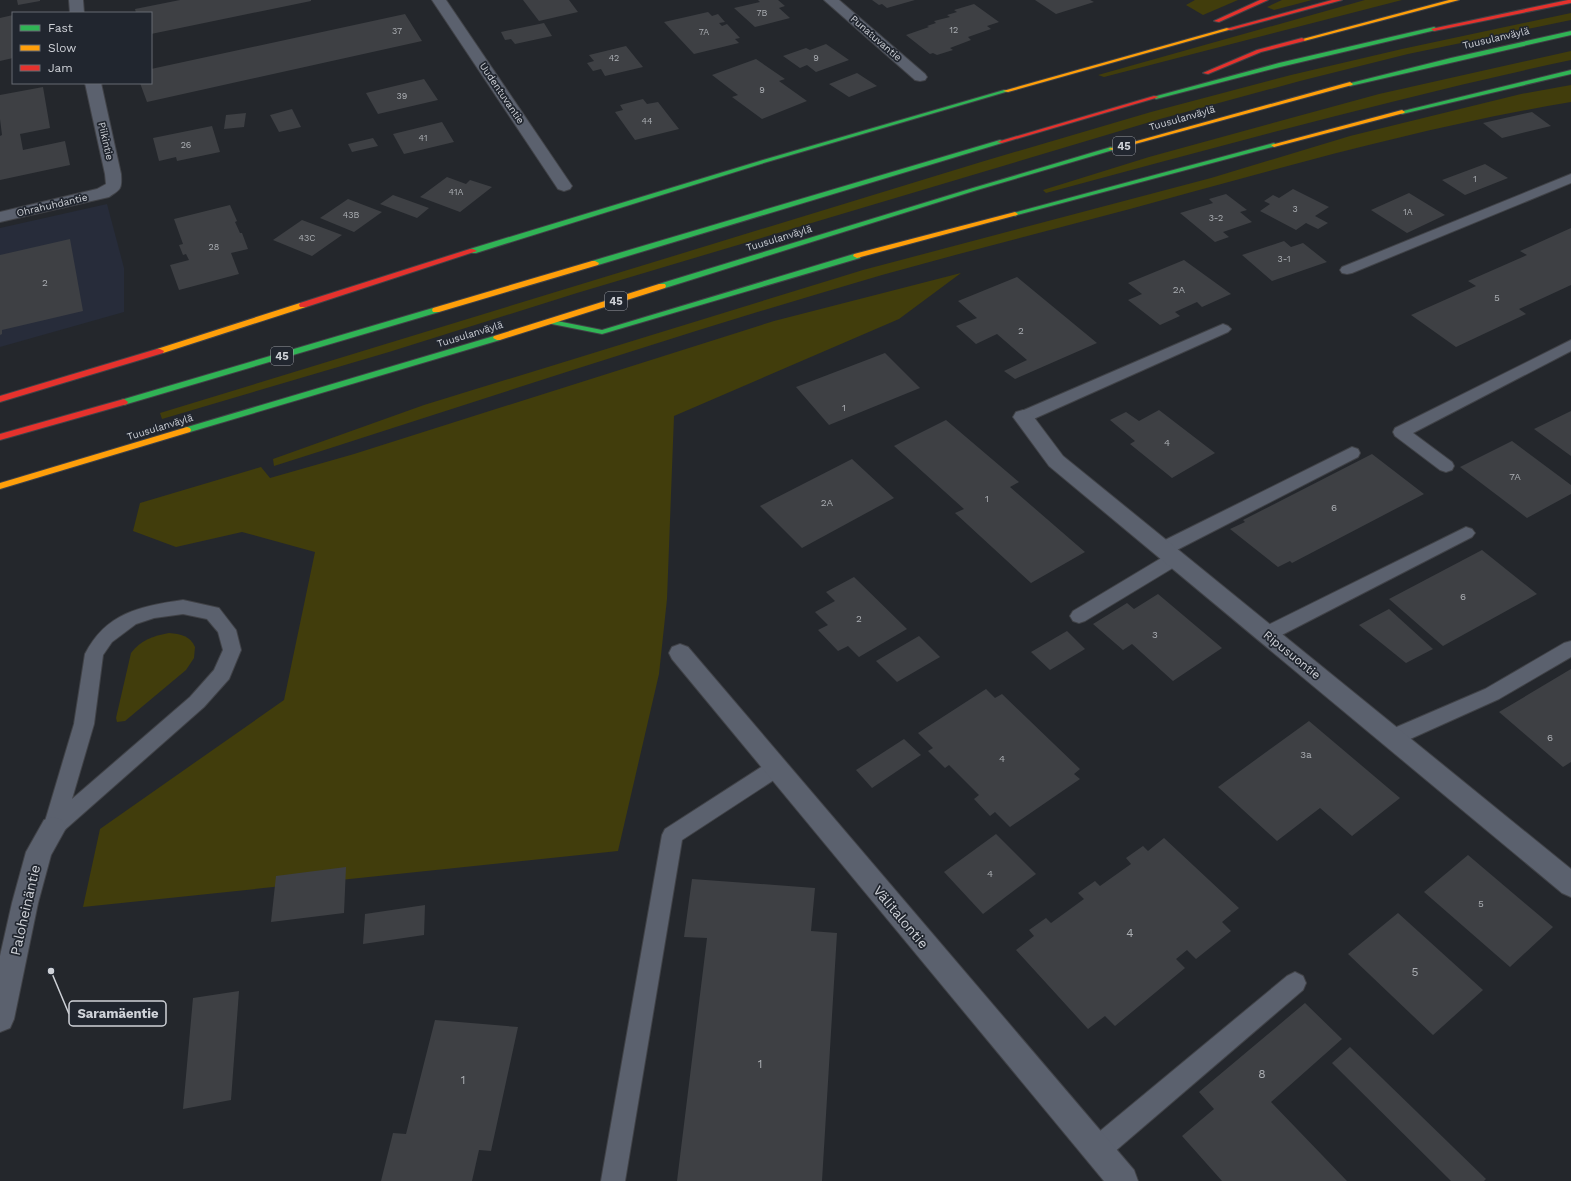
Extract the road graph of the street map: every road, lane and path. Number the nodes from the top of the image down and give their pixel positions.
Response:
1 (76, 0) edge
2 (439, 0) edge
3 (831, 0) edge
4 (1265, 0) edge
5 (1339, 0) edge
6 (1456, 0) edge
7 (1571, 1) edge
8 (78, 12) edge
9 (1205, 25) dead end
10 (1191, 30) dead end
11 (1571, 33) edge
12 (1570, 72) edge
13 (920, 77) dead end
14 (93, 84) edge
15 (978, 100) junction
16 (1137, 102) junction
17 (1571, 178) edge
18 (564, 186) dead end
19 (103, 193) joint
20 (0, 217) edge
21 (1347, 270) dead end
22 (549, 321) junction
23 (1223, 329) dead end
24 (1571, 345) edge
25 (0, 400) edge
26 (1023, 417) joint
27 (0, 437) edge
28 (1352, 453) dead end
29 (1446, 466) dead end
30 (0, 486) edge
31 (1466, 533) dead end
32 (1169, 553) junction
33 (1079, 616) dead end
34 (1267, 634) junction
35 (1571, 648) edge
36 (680, 653) dead end
37 (1392, 738) junction
38 (776, 768) junction
39 (53, 828) junction
40 (1571, 885) edge
41 (1295, 983) dead end
42 (0, 1019) edge
43 (1097, 1150) junction
44 (612, 1181) edge
45 (1123, 1181) edge

1 - 8 street
2 - 18 street, Uudentuvantie
3 - 13 street, Punatuvantie
4 - 9 highway
5 - 15 highway
6 - 16 highway
7 - 16 highway, Tuusulanväylä / 45
10 - 15 highway
11 - 22 highway, Tuusulanväylä / 45
12 - 22 highway
14 - 19 street, Piikintie
15 - 25 highway
16 - 27 highway, Tuusulanväylä / 45
17 - 21 lane
19 - 20 street, Ohrahuhdantie
22 - 30 highway, Tuusulanväylä / 45
23 - 26 lane
24 - 29 lane
26 - 32 street, Ripusuontie
28 - 32 lane
31 - 34 lane
32 - 33 lane
32 - 34 street, Ripusuontie
34 - 37 street, Ripusuontie
35 - 37 lane
36 - 38 street, Välitalontie
37 - 40 street, Ripusuontie
38 - 43 street, Välitalontie
38 - 44 lane
39 - 39 lane
39 - 42 street, Paloheinäntie
41 - 43 lane
43 - 45 street, Välitalontie

